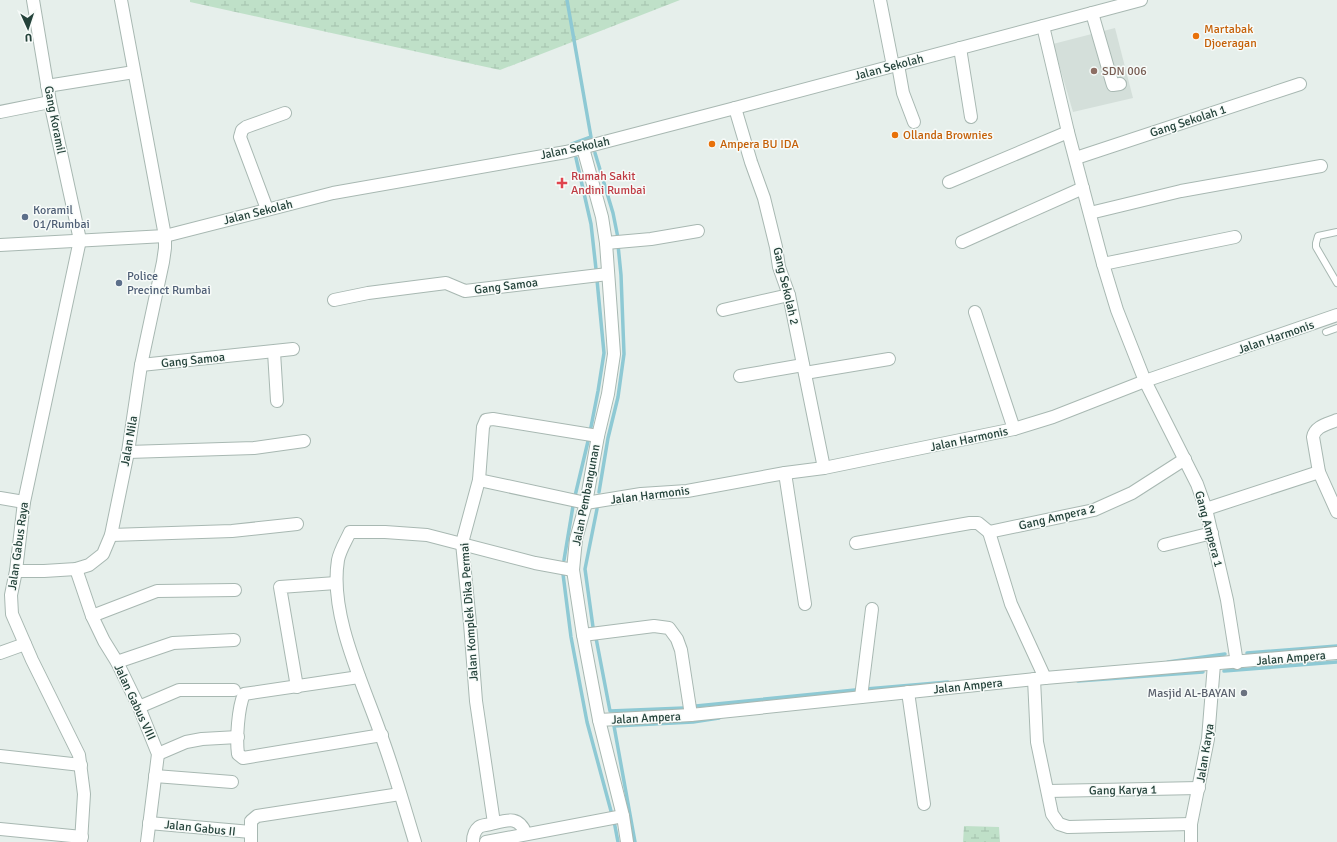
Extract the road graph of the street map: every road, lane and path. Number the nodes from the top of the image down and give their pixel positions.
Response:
1 (33, 0) edge
2 (121, 0) edge
3 (880, 0) edge
4 (1141, 0) edge
5 (1092, 13) junction
6 (1043, 26) junction
7 (960, 48) junction
8 (895, 65) junction
9 (134, 72) junction
10 (1120, 84) dead end
11 (1300, 84) dead end
12 (48, 86) junction
13 (50, 102) junction
14 (735, 108) junction
15 (0, 112) edge
16 (285, 113) dead end
17 (971, 117) dead end
18 (914, 122) dead end
19 (1068, 132) junction
20 (583, 148) junction
21 (1076, 158) junction
22 (1321, 166) dead end
23 (950, 182) dead end
24 (1084, 188) junction
25 (267, 209) junction
26 (1090, 213) junction
27 (698, 231) dead end
28 (1337, 232) edge
29 (165, 236) junction
30 (1235, 237) dead end
31 (80, 240) junction
32 (962, 242) dead end
33 (606, 243) junction
34 (0, 245) edge
35 (1103, 264) junction
36 (608, 274) junction
37 (1337, 283) edge
38 (788, 295) junction
39 (334, 300) dead end
40 (723, 310) dead end
41 (975, 312) dead end
42 (1337, 315) edge
43 (1337, 328) edge
44 (1326, 332) dead end
45 (293, 349) dead end
46 (274, 352) junction
47 (889, 359) dead end
48 (141, 365) junction
49 (804, 369) junction
50 (740, 376) dead end
51 (1145, 382) junction
52 (277, 400) dead end
53 (1337, 420) edge
54 (1014, 429) junction
55 (598, 436) junction
56 (304, 441) dead end
57 (128, 452) junction
58 (1185, 459) junction
59 (824, 468) junction
60 (1319, 472) junction
61 (785, 473) junction
62 (479, 480) junction
63 (0, 498) edge
64 (24, 502) junction
65 (586, 503) junction
66 (1206, 509) junction
67 (1337, 512) edge
68 (297, 524) dead end
69 (989, 532) junction
70 (1212, 533) junction
71 (111, 535) junction
72 (462, 543) junction
73 (856, 543) dead end
74 (1164, 545) dead end
75 (76, 569) junction
76 (573, 570) junction
77 (16, 571) junction
78 (336, 582) junction
79 (235, 590) dead end
80 (5, 594) edge
81 (805, 604) dead end
82 (872, 609) dead end
83 (92, 616) junction
84 (583, 635) junction
85 (234, 640) dead end
86 (25, 644) junction
87 (0, 653) edge
88 (1337, 653) edge
89 (117, 662) junction
90 (1237, 663) junction
91 (1214, 664) junction
92 (359, 677) junction
93 (1039, 679) junction
94 (297, 687) junction
95 (234, 690) dead end
96 (908, 692) junction
97 (861, 697) junction
98 (139, 707) junction
99 (692, 715) junction
100 (599, 720) junction
101 (382, 736) junction
102 (238, 737) junction
103 (158, 754) junction
104 (0, 756) edge
105 (81, 765) junction
106 (154, 776) junction
107 (232, 782) dead end
108 (1199, 788) junction
109 (1048, 791) junction
110 (400, 794) junction
111 (924, 804) dead end
112 (623, 816) junction
113 (148, 823) junction
114 (494, 823) junction
115 (1191, 824) junction
116 (7, 834) edge
117 (526, 834) junction
118 (251, 837) edge
119 (81, 839) edge
120 (147, 842) edge
121 (415, 842) edge
122 (472, 842) edge
123 (486, 842) edge
124 (627, 842) edge
125 (1191, 842) edge

1 - 12 street, Gang Koramil
2 - 9 street, Jalan Nila
3 - 8 street
4 - 5 street, Jalan Sekolah
5 - 6 street, Jalan Sekolah
5 - 10 street
6 - 7 street, Jalan Sekolah
6 - 19 street
7 - 8 street, Jalan Sekolah
7 - 17 street
8 - 14 street, Jalan Sekolah
8 - 18 street
9 - 12 street
9 - 29 street, Jalan Nila
11 - 21 street, Gang Sekolah 1
12 - 13 street, Gang Koramil
13 - 15 street
13 - 31 street, Gang Koramil
14 - 20 street, Jalan Sekolah
14 - 38 street, Gang Sekolah 2
16 - 25 street
19 - 21 street
19 - 23 street
20 - 25 street, Jalan Sekolah
20 - 33 street, Jalan Pembangunan
21 - 24 street
22 - 26 street
24 - 26 street
24 - 32 street
25 - 29 street, Jalan Sekolah
26 - 35 street
27 - 33 street
28 - 37 lane
29 - 31 street, Jalan Sekolah
29 - 48 street, Jalan Nila
30 - 35 street
31 - 34 street, Jalan Sekolah
31 - 64 street, Jalan Gabus Raya
33 - 36 street, Jalan Pembangunan
35 - 51 street
36 - 39 street, Gang Samoa
36 - 55 street, Jalan Pembangunan
38 - 40 street
38 - 49 street, Gang Sekolah 2
41 - 54 street
42 - 51 street, Jalan Harmonis
43 - 44 lane
45 - 46 street, Gang Samoa
46 - 48 street, Gang Samoa
46 - 52 street
47 - 49 street
48 - 57 street, Jalan Nila
49 - 50 street
49 - 59 street, Gang Sekolah 2
51 - 54 street, Jalan Harmonis
51 - 58 street, Gang Ampera 1
53 - 60 street
54 - 59 street, Jalan Harmonis
55 - 62 street, Jalan Komplek Dika Permai
55 - 65 street, Jalan Pembangunan
56 - 57 street
57 - 71 street, Jalan Nila
58 - 66 street, Gang Ampera 1
58 - 69 street, Gang Ampera 2
59 - 61 street, Jalan Harmonis
60 - 66 street
60 - 67 street
61 - 65 street, Jalan Harmonis
61 - 81 street
62 - 65 street
62 - 72 street, Jalan Komplek Dika Permai
63 - 64 street
64 - 77 street, Jalan Gabus Raya
65 - 76 street, Jalan Pembangunan
66 - 70 street, Gang Ampera 1
68 - 71 street
69 - 73 street
69 - 93 street
70 - 74 street
70 - 90 street, Gang Ampera 1
71 - 75 street, Jalan Nila
72 - 76 street
72 - 78 street
72 - 114 street, Jalan Komplek Dika Permai
75 - 77 street, Jalan Nila
75 - 83 street, Jalan Gabus VIII
76 - 84 street, Jalan Pembangunan
77 - 80 street, Jalan Gabus Raya
78 - 92 street
78 - 94 street
79 - 83 street
80 - 86 street, Jalan Gabus Raya
82 - 97 street
83 - 89 street, Jalan Gabus VIII
84 - 99 street
84 - 100 street, Jalan Pembangunan
85 - 89 street
86 - 87 street
86 - 105 street, Jalan Gabus Raya
88 - 90 street, Jalan Ampera
89 - 98 street, Jalan Gabus VIII
90 - 91 street, Jalan Ampera
91 - 93 street, Jalan Ampera
91 - 108 street, Jalan Karya
92 - 94 street
92 - 101 street
93 - 96 street, Jalan Ampera
93 - 109 street
94 - 102 street
95 - 98 street
96 - 97 street, Jalan Ampera
96 - 111 street
97 - 99 street, Jalan Ampera
98 - 103 street, Jalan Gabus VIII
99 - 100 street, Jalan Ampera
100 - 112 street, Jalan Pembangunan
101 - 102 street
101 - 110 street
102 - 103 street
103 - 106 street, Jalan Gabus VIII
104 - 105 street
105 - 119 street, Jalan Gabus Raya
106 - 107 street
106 - 113 street, Jalan Gabus VIII
108 - 109 street, Gang Karya 1
108 - 115 street, Jalan Karya
109 - 115 street
110 - 118 street
110 - 121 street
112 - 117 street
112 - 124 street, Jalan Pembangunan
113 - 118 street, Jalan Gabus II
113 - 120 street, Jalan Gabus VIII
114 - 117 street
114 - 122 street
115 - 125 street, Jalan Karya
116 - 119 street
117 - 123 street

